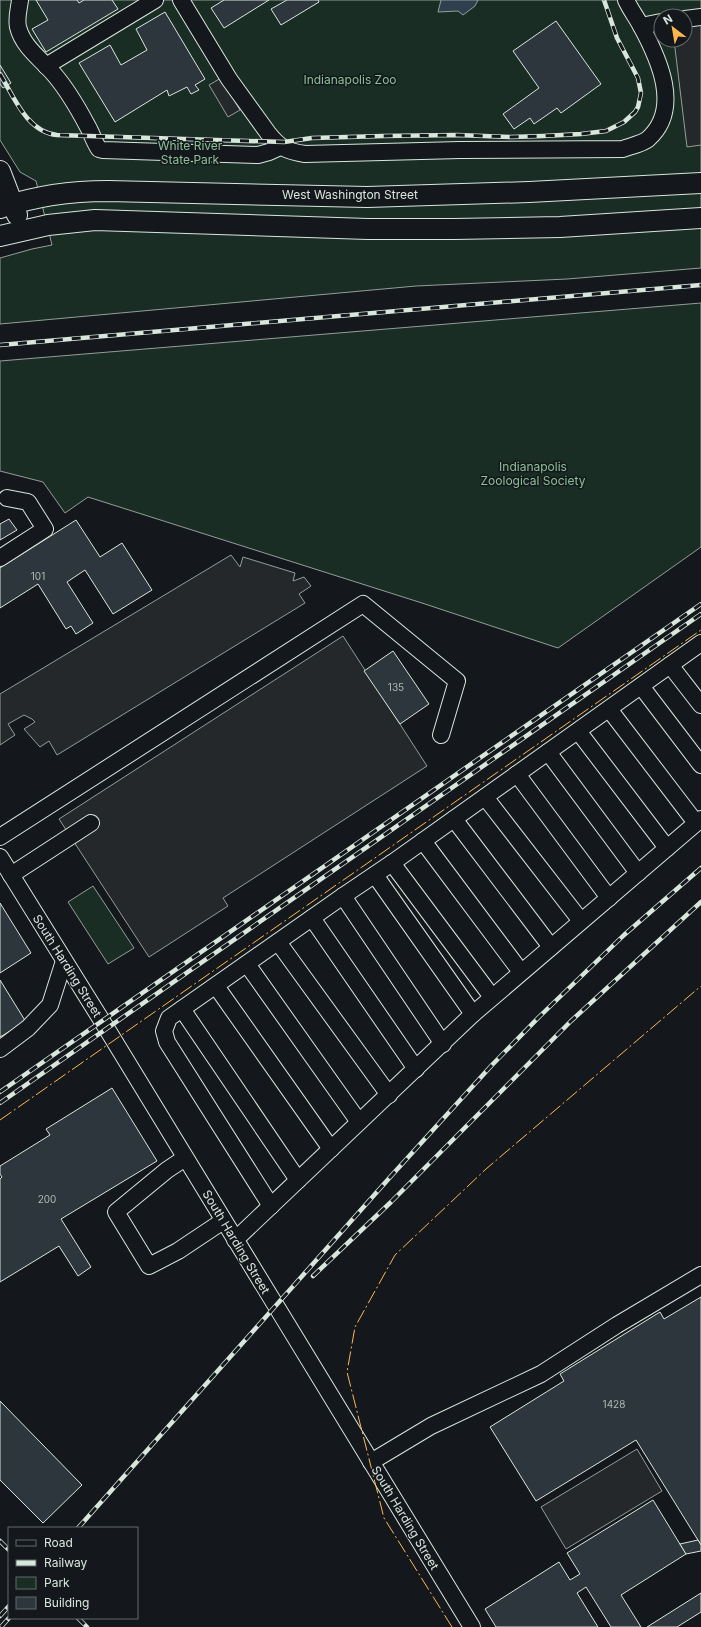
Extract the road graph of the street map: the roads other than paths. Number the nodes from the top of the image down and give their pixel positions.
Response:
1 (20, 0) edge
2 (155, 0) edge
3 (181, 0) edge
4 (626, 0) edge
5 (653, 24) edge
6 (641, 26) junction
7 (46, 66) junction
8 (280, 147) junction
9 (0, 170) edge
10 (701, 182) edge
11 (6, 205) edge
12 (701, 218) edge
13 (23, 230) junction
14 (0, 236) edge
15 (3, 500) edge
16 (0, 558) edge
17 (701, 644) edge
18 (670, 665) junction
19 (641, 686) junction
20 (701, 705) edge
21 (609, 709) junction
22 (578, 731) junction
23 (441, 735) dead end
24 (548, 752) junction
25 (701, 765) edge
26 (517, 774) junction
27 (485, 797) junction
28 (454, 819) junction
29 (699, 821) edge
30 (91, 823) dead end
31 (0, 837) edge
32 (423, 841) junction
33 (668, 848) junction
34 (0, 857) edge
35 (392, 864) junction
36 (638, 873) junction
37 (11, 875) junction
38 (375, 875) junction
39 (343, 896) junction
40 (609, 898) junction
41 (312, 918) junction
42 (581, 921) junction
43 (278, 942) junction
44 (551, 947) junction
45 (64, 961) junction
46 (247, 964) junction
47 (522, 972) junction
48 (216, 986) junction
49 (492, 997) junction
50 (182, 1010) junction
51 (473, 1014) junction
52 (443, 1044) junction
53 (0, 1049) edge
54 (416, 1069) junction
55 (389, 1094) junction
56 (360, 1122) junction
57 (331, 1149) junction
58 (185, 1158) junction
59 (298, 1180) junction
60 (271, 1206) junction
61 (223, 1221) junction
62 (235, 1240) junction
63 (701, 1275) edge
64 (371, 1462) junction
65 (472, 1627) edge

1 - 7 street
2 - 7 street
3 - 8 street
4 - 6 street
5 - 6 street
6 - 8 street
7 - 8 street
9 - 11 main road
10 - 11 main road, West Washington Street
11 - 13 main road
12 - 13 main road
13 - 14 main road
15 - 16 street
17 - 18 street
18 - 19 street
18 - 20 street
19 - 21 street
19 - 25 street
21 - 22 street
21 - 29 street
22 - 24 street
22 - 33 street
23 - 31 street
24 - 26 street
24 - 36 street
26 - 27 street
26 - 40 street
27 - 28 street
27 - 42 street
28 - 32 street
28 - 44 street
29 - 33 street
30 - 37 street
32 - 35 street
32 - 47 street
33 - 36 street
34 - 37 street, South Harding Street
35 - 38 street
35 - 49 street
36 - 40 street
37 - 45 street, South Harding Street
38 - 39 street
38 - 51 street
39 - 41 street
39 - 52 street
40 - 42 street
41 - 43 street
41 - 54 street
42 - 44 street
43 - 46 street
43 - 55 street
44 - 47 street
45 - 53 street
45 - 58 street, South Harding Street
46 - 48 street
46 - 56 street
47 - 49 street
48 - 50 street
48 - 57 street
49 - 51 street
50 - 59 street
50 - 60 street
51 - 52 street
52 - 54 street
54 - 55 street
55 - 56 street
56 - 57 street
57 - 59 street
58 - 61 street, South Harding Street
58 - 61 street
59 - 60 street
60 - 62 street
61 - 62 street, South Harding Street
62 - 64 street, South Harding Street
63 - 64 street
64 - 65 street, South Harding Street

